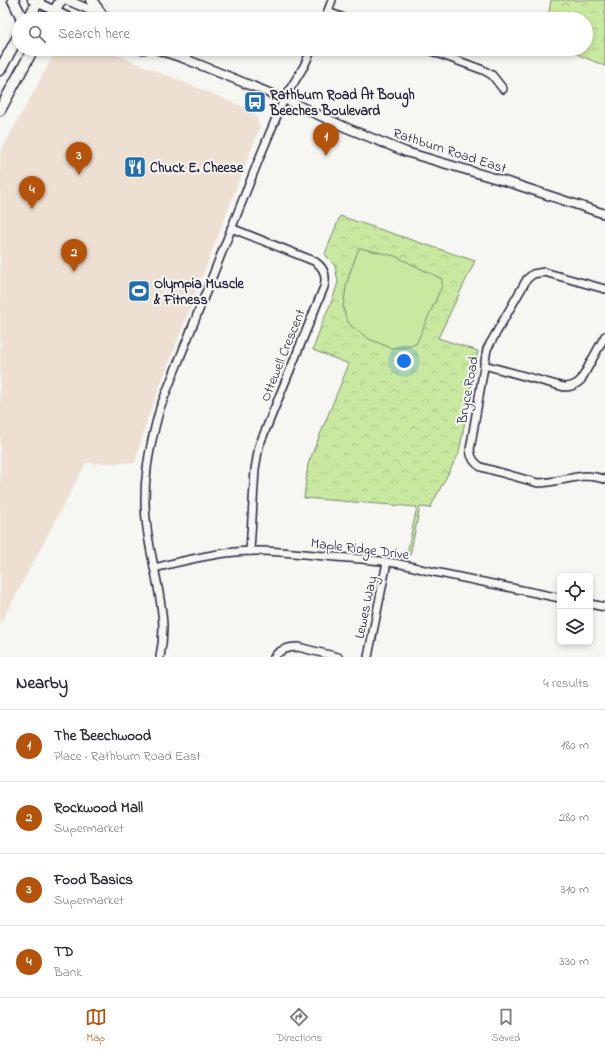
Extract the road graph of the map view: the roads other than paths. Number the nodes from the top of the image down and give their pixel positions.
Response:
1 (13, 0) edge
2 (61, 0) edge
3 (67, 0) edge
4 (91, 0) edge
5 (332, 0) edge
6 (36, 1) edge
7 (19, 12) edge
8 (31, 12) edge
9 (49, 12) edge
10 (55, 12) edge
11 (96, 12) edge
12 (100, 12) edge
13 (328, 12) edge
14 (12, 48) edge
15 (29, 56) edge
16 (177, 56) edge
17 (309, 56) edge
18 (445, 56) edge
19 (0, 70) edge
20 (504, 89) dead end
21 (284, 99) junction
22 (0, 110) edge
23 (605, 214) edge
24 (231, 228) junction
25 (605, 289) edge
26 (605, 336) edge
27 (484, 365) junction
28 (605, 479) edge
29 (250, 551) junction
30 (387, 562) junction
31 (154, 568) junction
32 (557, 597) edge
33 (593, 605) edge
34 (605, 607) edge
35 (160, 657) edge
36 (274, 657) edge
37 (338, 657) edge
38 (368, 657) edge

1 - 7 main road
2 - 10 main road
3 - 11 street
4 - 12 main road
5 - 13 street
6 - 8 main road
6 - 9 street
14 - 19 main road
15 - 22 main road
16 - 21 street, Rathburn Road East
17 - 21 street
18 - 20 street
21 - 23 street, Rathburn Road East
21 - 24 street
24 - 29 street, Ottewell Crescent
24 - 31 street
25 - 27 street, Bryce Road
26 - 27 street
27 - 28 street, Bryce Road
29 - 30 street, Maple Ridge Drive
29 - 31 street, Maple Ridge Drive
30 - 32 street, Maple Ridge Drive
30 - 38 street, Lewes Way
31 - 35 street
33 - 34 street
36 - 37 street

